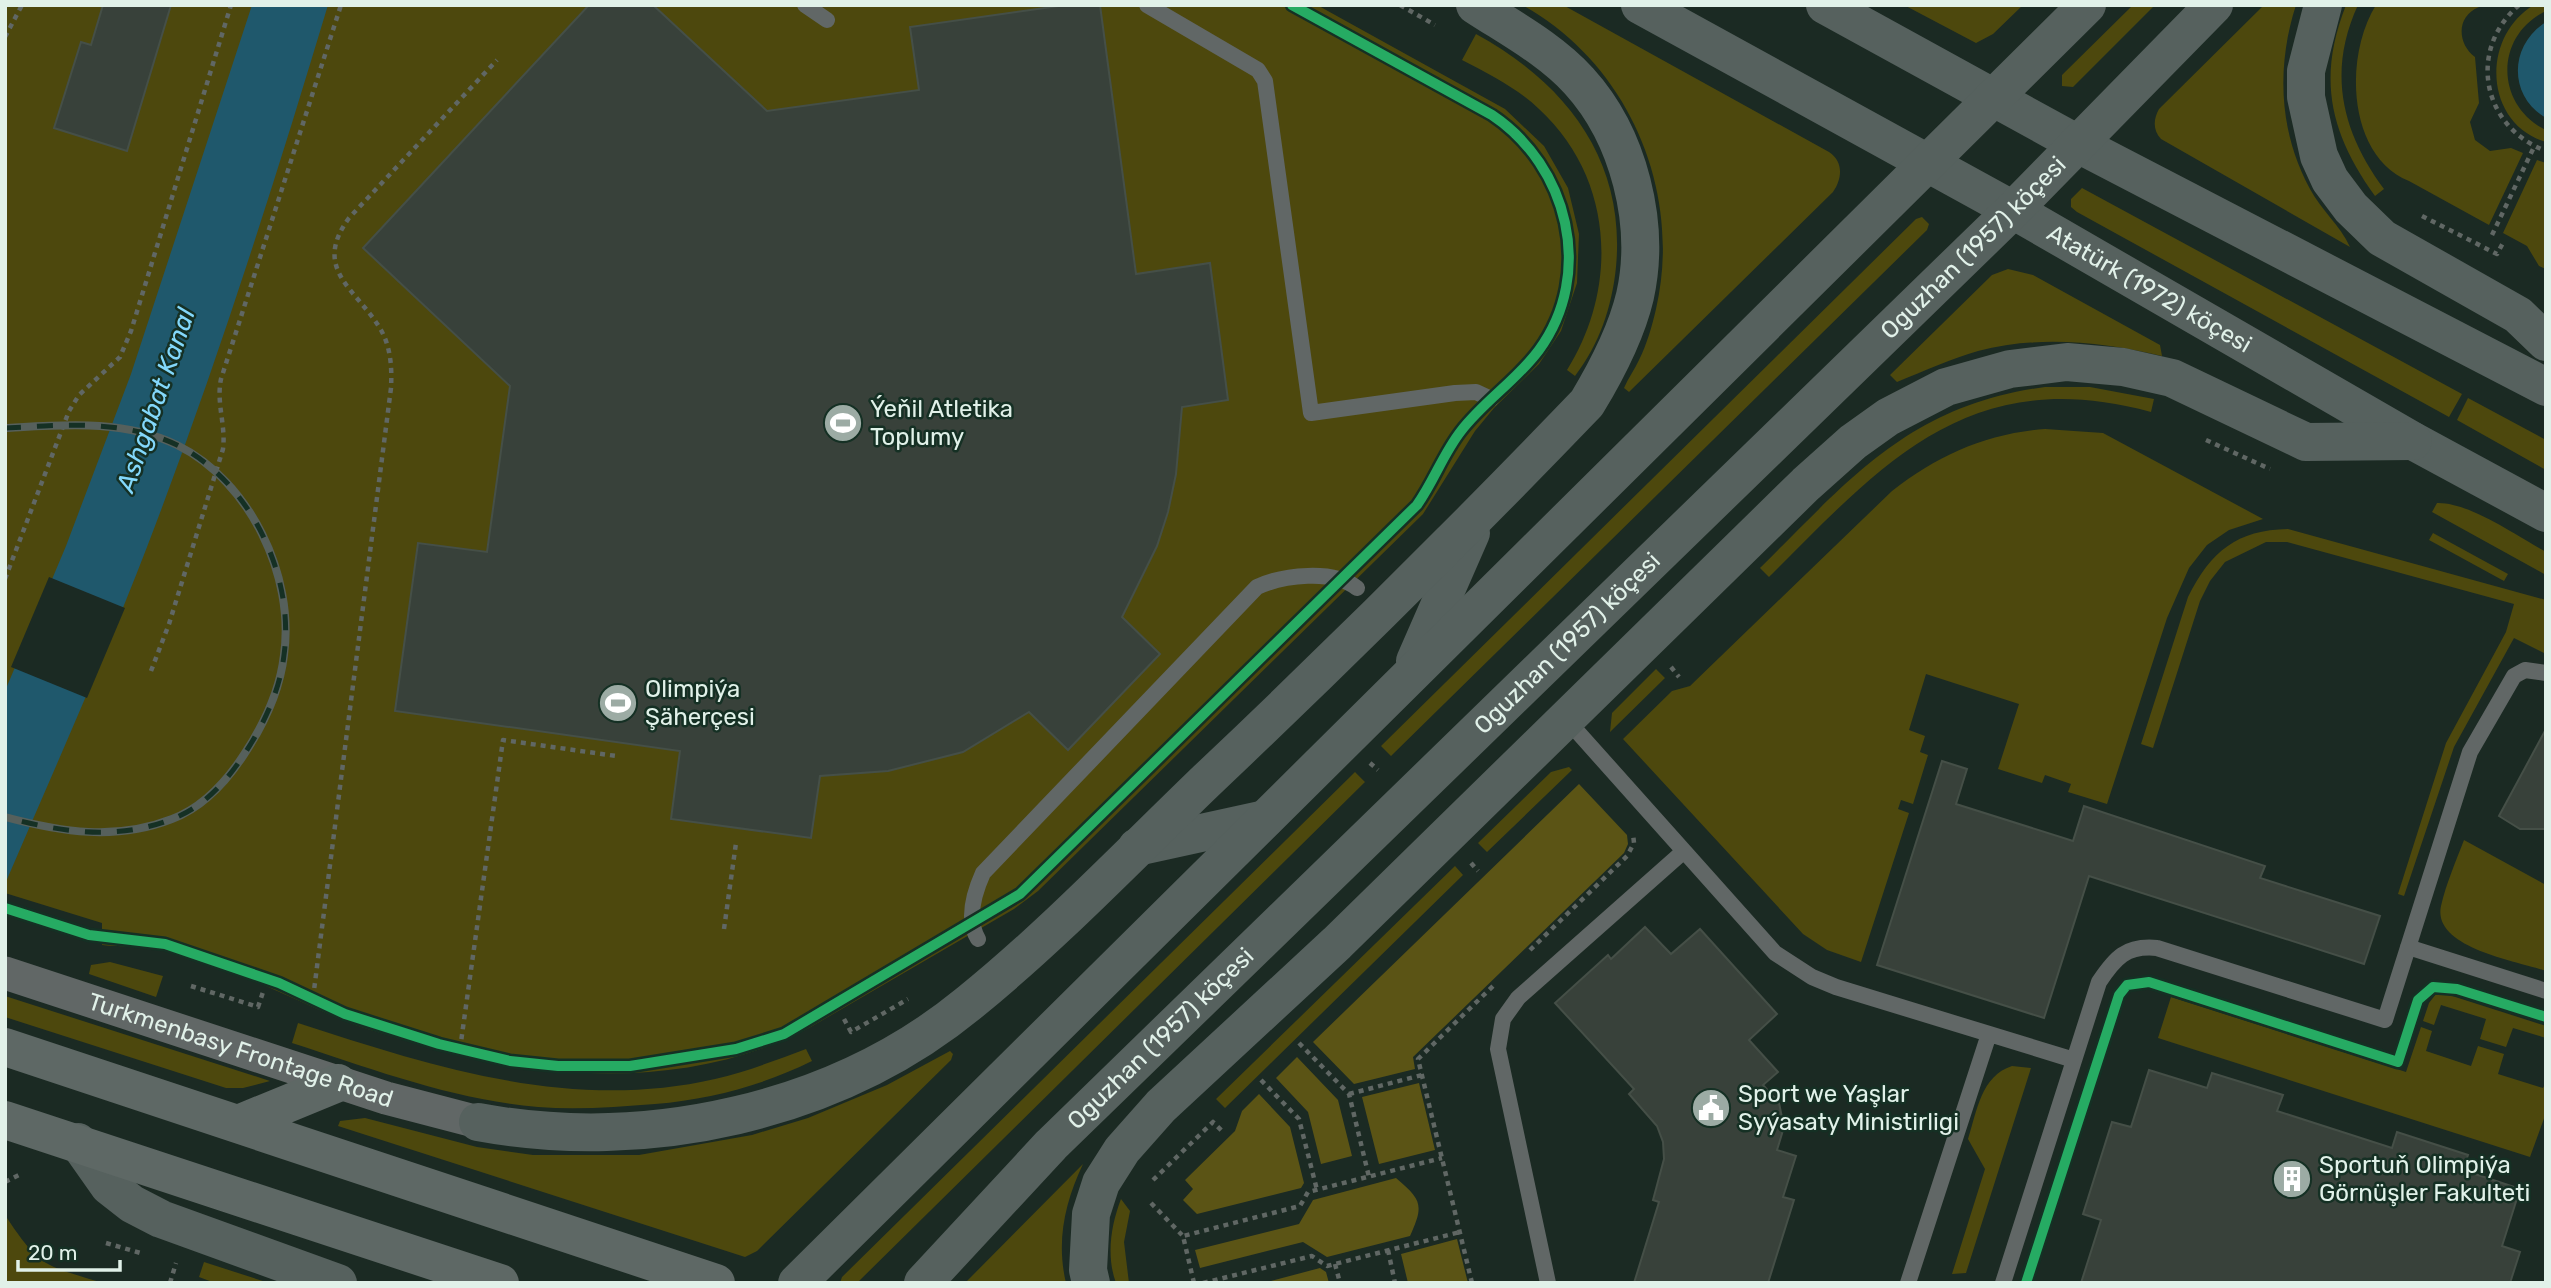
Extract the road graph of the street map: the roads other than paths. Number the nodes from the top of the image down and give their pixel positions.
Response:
1 (805, 5) edge
2 (1147, 5) edge
3 (1475, 5) edge
4 (1640, 5) edge
5 (1825, 5) edge
6 (2087, 5) edge
7 (2214, 5) edge
8 (2323, 5) edge
9 (827, 20) dead end
10 (1995, 98) junction
11 (2076, 143) junction
12 (1927, 166) junction
13 (2013, 210) junction
14 (2546, 342) edge
15 (2546, 387) edge
16 (1490, 399) dead end
17 (2413, 441) junction
18 (2546, 513) edge
19 (1479, 515) junction
20 (1702, 585) junction
21 (1357, 588) dead end
22 (1581, 628) junction
23 (2546, 673) edge
24 (1406, 680) junction
25 (1567, 720) junction
26 (1407, 798) junction
27 (1265, 819) junction
28 (1136, 847) junction
29 (1684, 851) junction
30 (978, 939) dead end
31 (1337, 943) junction
32 (2408, 947) junction
33 (5, 973) edge
34 (2546, 991) edge
35 (1989, 1034) junction
36 (5, 1047) edge
37 (2074, 1060) junction
38 (338, 1083) junction
39 (5, 1120) edge
40 (478, 1122) joint
41 (238, 1124) junction
42 (78, 1142) junction
43 (338, 1283) edge
44 (500, 1283) edge
45 (716, 1283) edge
46 (797, 1283) edge
47 (923, 1283) edge
48 (1091, 1283) edge
49 (1548, 1283) edge
50 (1908, 1283) edge
51 (2004, 1283) edge

1 - 9 lane
2 - 16 lane
3 - 19 main road
4 - 12 main road, Atatürk (1972) köçesi
5 - 10 main road
6 - 10 main road
7 - 11 main road, Oguzhan (1957) köçesi
8 - 14 main road
10 - 11 main road
10 - 12 main road
11 - 13 main road, Oguzhan (1957) köçesi
11 - 15 main road
12 - 13 main road, Atatürk (1972) köçesi
12 - 24 main road
13 - 17 main road, Atatürk (1972) köçesi
13 - 22 main road, Oguzhan (1957) köçesi
17 - 18 main road, Atatürk (1972) köçesi
17 - 20 main road
19 - 24 main road
19 - 28 main road
20 - 22 main road
20 - 25 main road
21 - 30 lane
22 - 26 main road, Oguzhan (1957) köçesi
23 - 32 lane
24 - 27 main road
25 - 29 lane
25 - 31 main road
26 - 31 main road
26 - 47 main road, Oguzhan (1957) köçesi
27 - 28 main road
27 - 46 main road
28 - 40 main road
29 - 35 lane
29 - 49 lane
31 - 48 main road
32 - 34 lane
32 - 37 lane
33 - 38 street, Turkmenbasy Frontage Road
35 - 37 lane
35 - 50 lane
36 - 41 main road
37 - 51 lane
38 - 40 street, Turkmenbasy Frontage Road
38 - 41 main road
39 - 42 main road
41 - 45 main road
42 - 43 main road
42 - 44 main road

